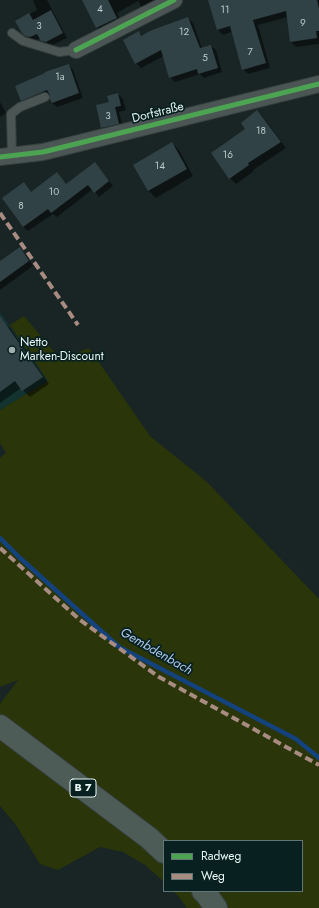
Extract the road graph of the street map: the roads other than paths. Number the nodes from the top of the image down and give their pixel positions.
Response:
1 (174, 0) edge
2 (12, 33) dead end
3 (76, 50) joint
4 (319, 84) edge
5 (45, 97) dead end
6 (6, 157) edge
7 (0, 726) edge
8 (163, 851) edge
9 (205, 892) edge
10 (216, 908) edge

1 - 3 street
2 - 3 lane
4 - 6 street, Dorfstraße
5 - 6 lane, Dorfstraße
7 - 8 main road, B 7
9 - 10 main road

